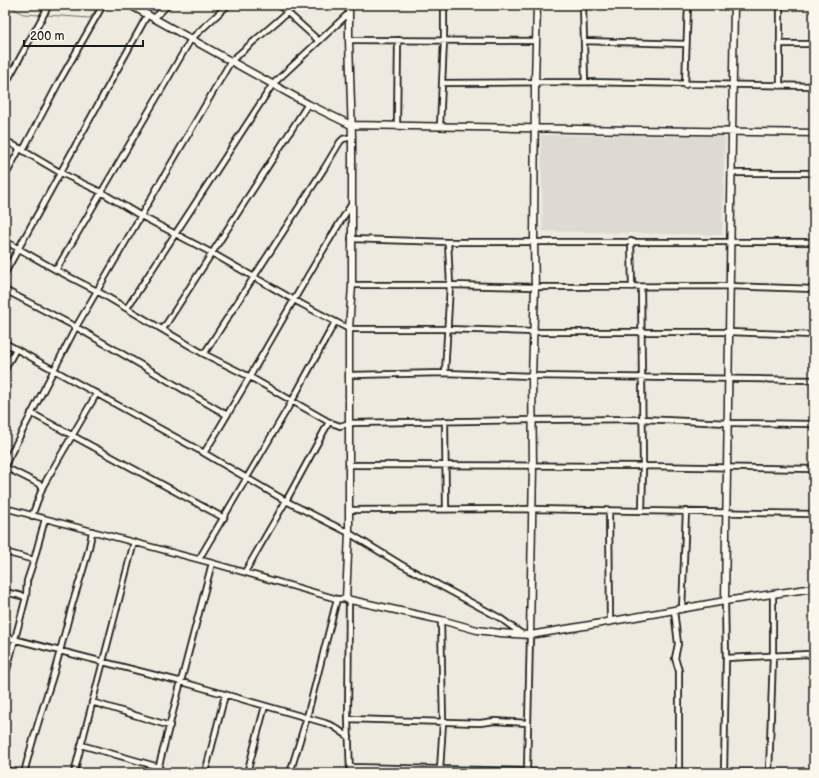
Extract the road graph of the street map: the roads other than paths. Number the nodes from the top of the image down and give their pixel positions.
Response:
1 (49, 5) edge
2 (103, 5) edge
3 (130, 5) edge
4 (168, 5) edge
5 (228, 5) edge
6 (279, 5) edge
7 (296, 5) edge
8 (349, 5) edge
9 (444, 5) edge
10 (537, 5) edge
11 (583, 5) edge
12 (688, 5) edge
13 (734, 5) edge
14 (780, 5) edge
15 (287, 12) junction
16 (349, 13) junction
17 (148, 14) junction
18 (154, 18) junction
19 (191, 38) junction
20 (349, 40) junction
21 (398, 40) junction
22 (536, 40) junction
23 (584, 40) junction
24 (444, 41) junction
25 (319, 42) junction
26 (686, 44) junction
27 (781, 44) junction
28 (814, 44) edge
29 (231, 61) junction
30 (535, 82) junction
31 (585, 82) junction
32 (442, 83) junction
33 (273, 84) junction
34 (5, 85) edge
35 (685, 85) junction
36 (732, 86) junction
37 (780, 86) junction
38 (814, 86) edge
39 (308, 104) junction
40 (351, 125) junction
41 (397, 125) junction
42 (440, 126) junction
43 (536, 128) junction
44 (731, 132) junction
45 (814, 133) edge
46 (352, 136) junction
47 (5, 140) edge
48 (22, 149) junction
49 (62, 173) junction
50 (731, 173) junction
51 (814, 173) edge
52 (5, 177) edge
53 (101, 192) junction
54 (351, 205) junction
55 (141, 216) junction
56 (175, 234) junction
57 (351, 239) junction
58 (5, 241) edge
59 (631, 241) junction
60 (448, 242) junction
61 (534, 242) junction
62 (814, 242) edge
63 (730, 243) junction
64 (18, 249) junction
65 (212, 253) junction
66 (56, 270) junction
67 (5, 273) edge
68 (254, 277) junction
69 (352, 285) junction
70 (450, 285) junction
71 (729, 286) junction
72 (535, 287) junction
73 (632, 287) junction
74 (641, 287) junction
75 (814, 289) edge
76 (5, 290) edge
77 (97, 290) junction
78 (294, 300) junction
79 (127, 308) junction
80 (336, 322) junction
81 (76, 328) junction
82 (163, 329) junction
83 (349, 329) junction
84 (447, 329) junction
85 (534, 332) junction
86 (729, 332) junction
87 (641, 333) junction
88 (814, 335) edge
89 (5, 343) edge
90 (16, 349) junction
91 (204, 354) junction
92 (5, 369) edge
93 (54, 370) junction
94 (445, 373) junction
95 (350, 375) junction
96 (532, 376) junction
97 (250, 377) junction
98 (642, 377) junction
99 (729, 378) junction
100 (814, 380) edge
101 (97, 393) junction
102 (292, 401) junction
103 (31, 412) junction
104 (227, 415) junction
105 (642, 419) junction
106 (533, 420) junction
107 (445, 421) junction
108 (329, 422) junction
109 (728, 423) junction
110 (350, 424) junction
111 (814, 424) edge
112 (72, 435) junction
113 (204, 453) junction
114 (349, 465) junction
115 (445, 465) junction
116 (5, 466) edge
117 (533, 466) junction
118 (643, 466) junction
119 (728, 468) junction
120 (814, 469) edge
121 (248, 478) junction
122 (43, 486) junction
123 (286, 501) junction
124 (5, 508) edge
125 (446, 509) junction
126 (532, 509) junction
127 (350, 510) junction
128 (609, 511) junction
129 (642, 511) junction
130 (686, 511) junction
131 (727, 512) junction
132 (814, 514) edge
133 (32, 516) junction
134 (224, 518) junction
135 (45, 519) junction
136 (92, 531) junction
137 (349, 534) junction
138 (134, 542) junction
139 (5, 552) edge
140 (200, 559) junction
141 (34, 560) junction
142 (212, 563) junction
143 (245, 572) junction
144 (814, 588) edge
145 (5, 592) edge
146 (773, 595) junction
147 (26, 597) junction
148 (337, 599) junction
149 (347, 600) junction
150 (725, 601) junction
151 (682, 608) junction
152 (674, 610) junction
153 (441, 620) junction
154 (610, 622) junction
155 (522, 634) junction
156 (530, 635) junction
157 (5, 637) edge
158 (15, 640) junction
159 (59, 651) junction
160 (773, 655) junction
161 (726, 658) junction
162 (814, 659) edge
163 (103, 662) junction
164 (5, 676) edge
165 (182, 682) junction
166 (226, 695) junction
167 (92, 702) junction
168 (266, 706) junction
169 (307, 717) junction
170 (348, 719) junction
171 (443, 722) junction
172 (528, 724) junction
173 (170, 726) junction
174 (349, 737) junction
175 (81, 744) junction
176 (159, 767) junction
177 (5, 770) edge
178 (350, 770) edge
179 (440, 770) junction
180 (527, 772) edge
181 (576, 772) edge
182 (626, 772) edge
183 (679, 772) edge
184 (724, 772) edge
185 (769, 772) edge
186 (18, 773) edge
187 (24, 773) edge
188 (74, 773) edge
189 (158, 773) edge
190 (205, 773) edge
191 (247, 773) edge
192 (290, 773) edge
193 (814, 773) edge

1 - 34 street
2 - 48 street
3 - 17 street
4 - 18 street
5 - 19 street
6 - 15 street
7 - 15 street
8 - 16 street
9 - 24 street
10 - 22 street
11 - 23 street
12 - 26 street
13 - 36 street
14 - 27 street
15 - 25 street
15 - 29 street
16 - 20 street
16 - 25 street
17 - 18 street
17 - 49 street
18 - 19 street
19 - 29 street
19 - 53 street
20 - 21 street
20 - 40 street
21 - 24 street
21 - 41 street
22 - 24 street
22 - 30 street
23 - 26 street
23 - 31 street
24 - 32 street
25 - 33 street
26 - 35 street
27 - 28 street
27 - 37 street
29 - 33 street
29 - 55 street
30 - 31 street
30 - 32 street
30 - 43 street
31 - 35 street
32 - 42 street
33 - 39 street
33 - 56 street
35 - 36 street
36 - 37 street
36 - 44 street
37 - 38 street
39 - 40 street
39 - 65 street
40 - 41 street
40 - 46 street
41 - 42 street
42 - 43 street
43 - 44 street
43 - 61 street
44 - 45 street
44 - 50 street
46 - 54 street
46 - 68 street
47 - 48 street
48 - 49 street
48 - 52 street
49 - 53 street
49 - 64 street
50 - 51 street
50 - 63 street
53 - 55 street
53 - 66 street
54 - 57 street
54 - 78 street
55 - 56 street
55 - 77 street
56 - 65 street
56 - 79 street
57 - 60 street
57 - 69 street
58 - 64 street
59 - 61 street
59 - 63 street
59 - 73 street
60 - 61 street
60 - 70 street
61 - 72 street
62 - 63 street
63 - 71 street
64 - 66 street
64 - 67 street
65 - 68 street
65 - 82 street
66 - 77 street
68 - 78 street
68 - 91 street
69 - 70 street
69 - 83 street
70 - 72 street
70 - 84 street
71 - 74 street
71 - 75 street
71 - 86 street
72 - 73 street
72 - 85 street
73 - 74 street
74 - 87 street
76 - 81 street
77 - 79 street
77 - 81 street
78 - 80 street
78 - 97 street
79 - 82 street
80 - 83 street
80 - 102 street
81 - 93 street
81 - 104 street
82 - 91 street
83 - 84 street
83 - 95 street
84 - 85 street
84 - 94 street
85 - 87 street
85 - 96 street
86 - 87 street
86 - 88 street
86 - 99 street
87 - 98 street
89 - 90 street
90 - 92 street
90 - 93 street
91 - 97 street
93 - 101 street
93 - 103 street
94 - 95 street
94 - 96 street
95 - 110 street
96 - 98 street
96 - 106 street
97 - 102 street
97 - 104 street
98 - 99 street
98 - 105 street
99 - 100 street
99 - 109 street
101 - 112 street
101 - 113 street
102 - 108 street
102 - 121 street
103 - 112 street
103 - 116 street
104 - 113 street
105 - 106 street
105 - 109 street
105 - 118 street
106 - 107 street
106 - 117 street
107 - 110 street
107 - 115 street
108 - 110 street
108 - 123 street
109 - 111 street
109 - 119 street
110 - 114 street
112 - 122 street
112 - 134 street
113 - 121 street
114 - 115 street
114 - 127 street
115 - 117 street
115 - 125 street
116 - 122 street
117 - 118 street
117 - 126 street
118 - 119 street
118 - 129 street
119 - 120 street
119 - 131 street
121 - 123 street
121 - 134 street
122 - 133 street
123 - 137 street
123 - 143 street
124 - 133 street
125 - 126 street
125 - 127 street
126 - 128 street
126 - 156 street
127 - 137 street
128 - 129 street
128 - 154 street
129 - 130 street
130 - 131 street
130 - 151 street
131 - 132 street
131 - 150 street
133 - 135 street
134 - 140 street
135 - 136 street
135 - 141 street
136 - 138 street
136 - 159 street
137 - 149 street
137 - 155 street
138 - 140 street
138 - 163 street
139 - 141 street
140 - 142 street
141 - 147 street
142 - 143 street
142 - 165 street
143 - 148 street
144 - 146 street
145 - 147 street
146 - 150 street
146 - 160 street
147 - 158 street
148 - 149 street
148 - 169 street
149 - 153 street
149 - 170 street
150 - 151 street
150 - 161 street
151 - 152 street
152 - 154 street
152 - 183 street
153 - 155 street
153 - 171 street
154 - 156 street
155 - 156 street
156 - 172 street
157 - 158 street
158 - 159 street
158 - 164 street
159 - 163 street
159 - 187 street
160 - 161 street
160 - 162 street
160 - 185 street
161 - 184 street
163 - 165 street
163 - 167 street
165 - 166 street
165 - 173 street
166 - 168 street
166 - 190 street
167 - 173 street
167 - 175 street
168 - 169 street
168 - 191 street
169 - 174 street
169 - 192 street
170 - 171 street
170 - 174 street
171 - 172 street
171 - 179 street
172 - 180 street
173 - 176 street
174 - 178 street
175 - 176 street
175 - 188 street
176 - 189 street
177 - 186 street
178 - 179 street
179 - 180 street
180 - 181 street
181 - 182 street
182 - 183 street
183 - 184 street
184 - 185 street
185 - 193 street

